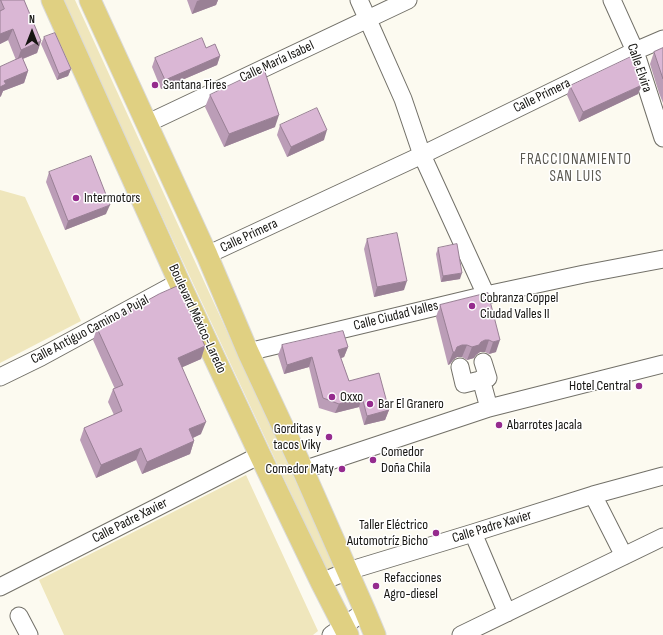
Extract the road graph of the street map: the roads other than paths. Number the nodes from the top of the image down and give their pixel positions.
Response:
1 (52, 0) edge
2 (90, 0) edge
3 (359, 0) edge
4 (408, 0) edge
5 (612, 0) edge
6 (368, 20) junction
7 (663, 39) edge
8 (635, 51) junction
9 (146, 124) junction
10 (663, 138) edge
11 (422, 155) junction
12 (207, 255) junction
13 (663, 259) edge
14 (179, 282) junction
15 (486, 295) junction
16 (248, 352) junction
17 (483, 362) dead end
18 (663, 364) edge
19 (460, 367) dead end
20 (0, 377) edge
21 (481, 379) junction
22 (489, 408) junction
23 (260, 455) junction
24 (303, 470) junction
25 (663, 476) edge
26 (593, 495) junction
27 (473, 533) junction
28 (663, 537) edge
29 (624, 556) junction
30 (348, 571) junction
31 (321, 582) junction
32 (0, 587) edge
33 (365, 611) junction
34 (507, 613) junction
35 (19, 616) dead end
36 (341, 632) edge
37 (29, 635) edge
38 (375, 635) edge
39 (461, 635) edge

1 - 14 main road, Boulevard México-Laredo
2 - 9 main road
3 - 6 street
4 - 6 street, Calle María Isabel
5 - 8 street, Calle Elvira
6 - 9 street, Calle María Isabel
6 - 11 street
7 - 8 street, Calle Primera
8 - 10 street, Calle Elvira
8 - 11 street, Calle Primera
9 - 12 main road
11 - 12 street, Calle Primera
11 - 15 street
12 - 16 main road
13 - 15 street, Calle Ciudad Valles
14 - 20 street, Calle Antiguo Camino a Pujal
14 - 23 main road, Boulevard México-Laredo
15 - 16 street, Calle Ciudad Valles
16 - 24 main road
17 - 21 street
18 - 22 street
19 - 21 street
21 - 22 street
22 - 24 street
23 - 31 main road, Boulevard México-Laredo
23 - 32 street, Calle Padre Xavier
24 - 30 main road
25 - 26 street, Calle Padre Xavier
26 - 27 street, Calle Padre Xavier
26 - 29 street
27 - 30 street, Calle Padre Xavier
27 - 34 street
28 - 29 street
29 - 34 street
30 - 31 street, Calle Padre Xavier
30 - 33 main road
31 - 36 main road, Boulevard México-Laredo
33 - 36 street
33 - 38 main road
34 - 39 street
35 - 37 street

